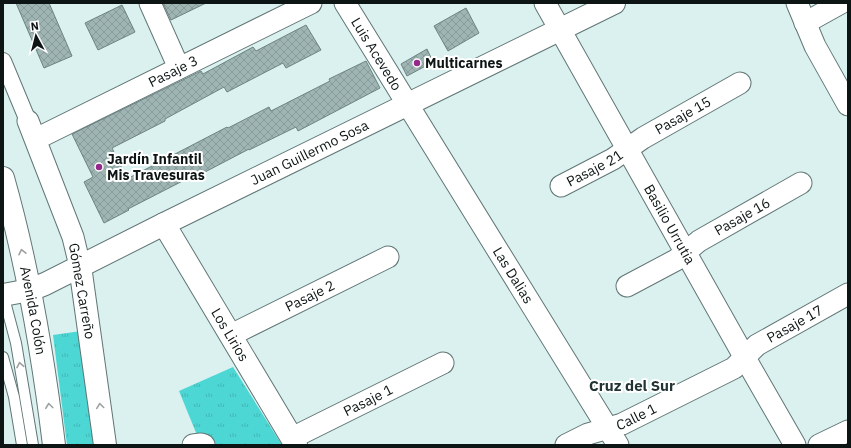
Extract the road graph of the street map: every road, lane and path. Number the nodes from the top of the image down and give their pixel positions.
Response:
1 (150, 3) edge
2 (311, 3) edge
3 (345, 3) edge
4 (545, 3) edge
5 (614, 3) edge
6 (797, 3) edge
7 (841, 3) edge
8 (805, 23) junction
9 (560, 30) junction
10 (3, 61) edge
11 (179, 68) junction
12 (740, 82) dead end
13 (847, 103) edge
14 (408, 104) junction
15 (32, 130) junction
16 (627, 149) junction
17 (3, 178) edge
18 (801, 183) dead end
19 (562, 186) dead end
20 (164, 224) junction
21 (686, 252) junction
22 (388, 257) dead end
23 (80, 266) junction
24 (627, 286) dead end
25 (30, 290) junction
26 (848, 294) edge
27 (3, 295) edge
28 (231, 335) junction
29 (3, 357) edge
30 (745, 358) junction
31 (443, 363) dead end
32 (848, 431) edge
33 (613, 437) edge
34 (294, 442) edge
35 (22, 445) edge
36 (33, 445) edge
37 (54, 445) edge
38 (105, 445) edge
39 (193, 445) edge
40 (204, 445) edge
41 (566, 445) edge
42 (795, 445) edge
43 (820, 445) edge

1 - 11 street
2 - 11 street, Pasaje 3
3 - 14 street, Luis Acevedo
4 - 9 street, Basilio Urrutia
5 - 9 street, Juan Guillermo Sosa
6 - 8 street
7 - 8 street
8 - 13 street
9 - 14 street, Juan Guillermo Sosa
9 - 16 street, Basilio Urrutia
10 - 15 street
11 - 15 street, Pasaje 3
12 - 16 street, Pasaje 15
14 - 20 street, Juan Guillermo Sosa
14 - 33 street, Las Dalias
15 - 23 street, Gómez Carreño
16 - 19 street, Pasaje 21
16 - 21 street, Basilio Urrutia
25 -> 17 street, Avenida Colón
18 - 21 street, Pasaje 16
20 - 23 street, Juan Guillermo Sosa
20 - 28 street, Los Lirios
21 - 24 street, Pasaje 16
21 - 30 street, Basilio Urrutia
22 - 28 street, Pasaje 2
23 - 25 street, Juan Guillermo Sosa
38 -> 23 street, Gómez Carreño
25 - 27 street, Juan Guillermo Sosa
37 -> 25 street, Avenida Colón
26 - 30 street, Pasaje 17
36 -> 27 lane
28 - 34 street, Los Lirios
29 - 35 lane
30 - 33 street, Calle 1
30 - 42 street, Basilio Urrutia
31 - 34 street, Pasaje 1
32 - 43 street
33 - 41 street, Calle 1
39 - 40 street

